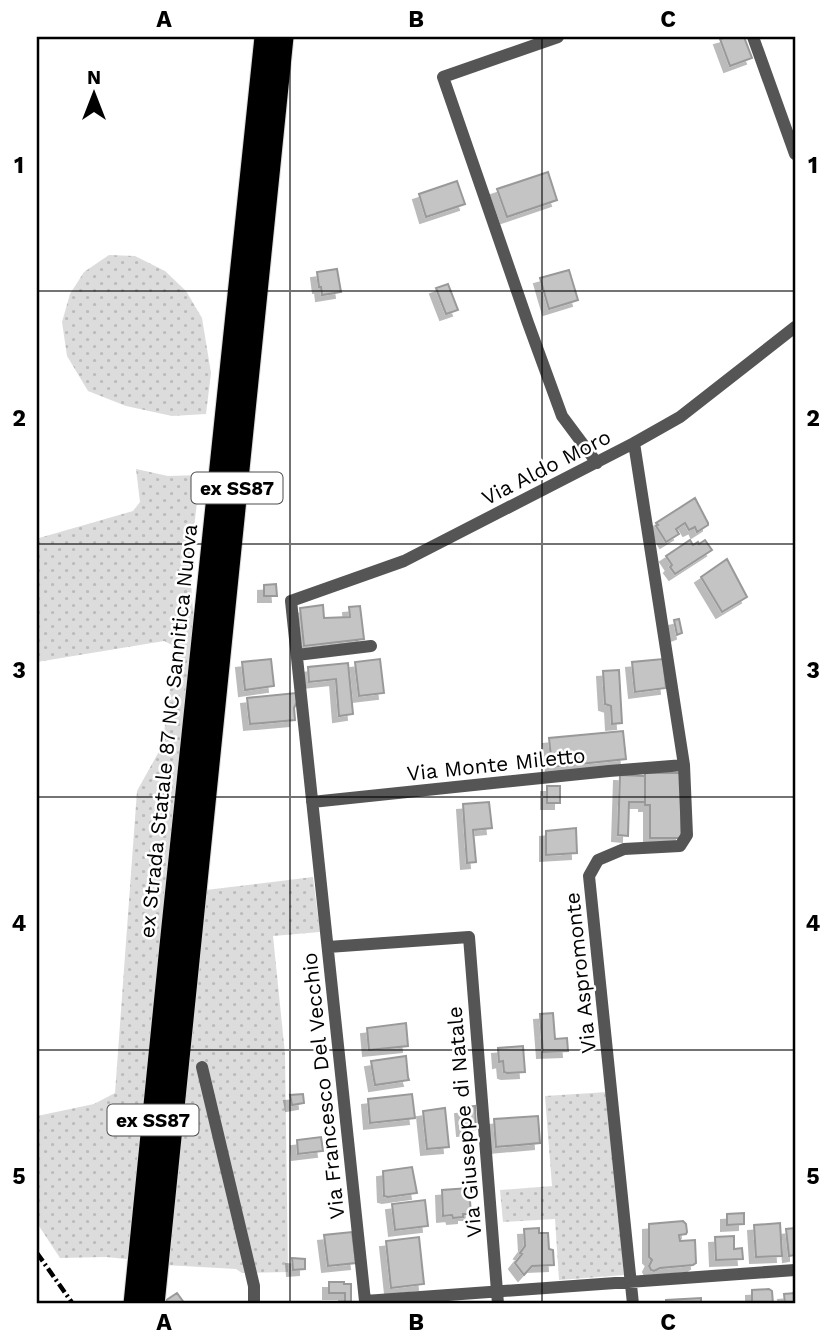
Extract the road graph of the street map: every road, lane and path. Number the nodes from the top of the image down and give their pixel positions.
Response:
1 (265, 37) edge
2 (283, 37) edge
3 (558, 37) edge
4 (753, 37) edge
5 (795, 154) edge
6 (795, 327) edge
7 (634, 443) junction
8 (597, 463) junction
9 (291, 601) joint
10 (372, 646) dead end
11 (297, 655) junction
12 (684, 765) junction
13 (312, 802) junction
14 (180, 938) junction
15 (328, 947) junction
16 (202, 1068) dead end
17 (795, 1270) edge
18 (631, 1282) junction
19 (498, 1298) edge
20 (134, 1304) edge
21 (154, 1304) edge
22 (254, 1304) edge
23 (634, 1304) edge

1 - 14 highway, ex Strada Statale 87 NC Sannitica Nuova
2 - 14 highway, ex Strada Statale 87 NC Sannitica Nuova / ex SS87
3 - 8 street
4 - 5 street
6 - 7 street, Via Aldo Moro
7 - 8 street, Via Aldo Moro
7 - 12 street, Via Aspromonte
8 - 9 street, Via Aldo Moro
9 - 11 street, Via Francesco Del Vecchio
10 - 11 street
11 - 13 street, Via Francesco Del Vecchio
12 - 13 street, Via Monte Miletto
12 - 18 street, Via Aspromonte
13 - 15 street, Via Francesco Del Vecchio
14 - 20 highway, ex Strada Statale 87 NC Sannitica Nuova / ex SS87
14 - 21 highway, ex Strada Statale 87 NC Sannitica Nuova / ex SS87
15 - 19 street, Via Francesco Del Vecchio
15 - 19 street, Via Giuseppe di Natale
16 - 22 street
17 - 18 street, Via Francesco Del Vecchio
18 - 19 street, Via Francesco Del Vecchio
18 - 23 street

